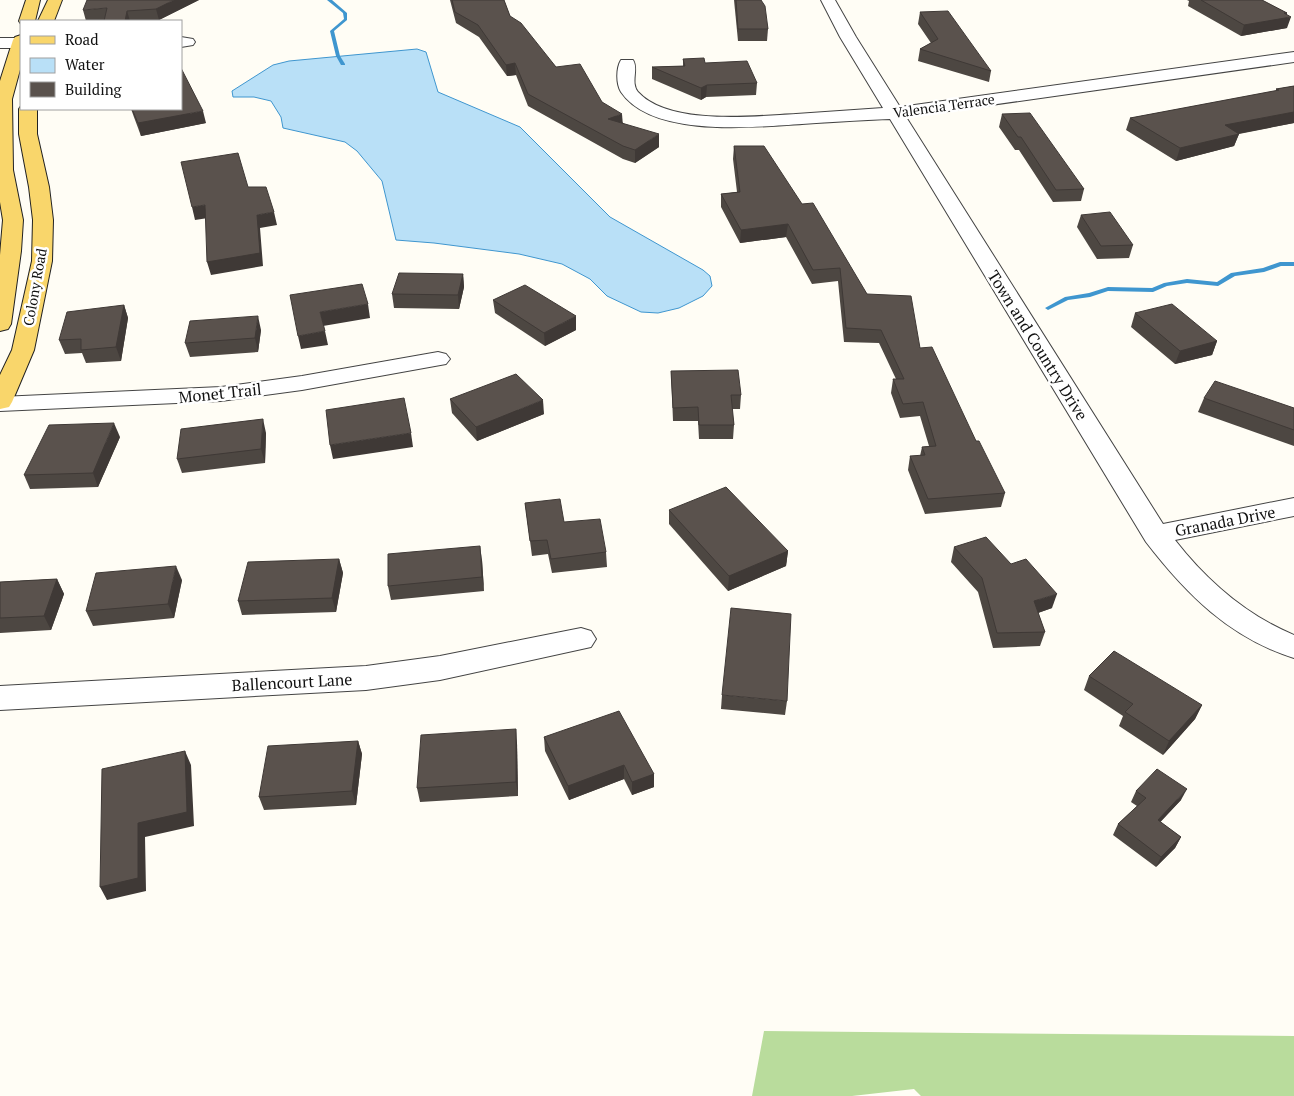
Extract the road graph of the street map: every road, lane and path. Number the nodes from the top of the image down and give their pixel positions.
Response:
1 (33, 0) edge
2 (55, 0) edge
3 (828, 0) edge
4 (27, 20) edge
5 (46, 20) edge
6 (20, 42) edge
7 (0, 43) edge
8 (20, 45) edge
9 (1294, 57) edge
10 (627, 63) dead end
11 (28, 110) edge
12 (895, 113) junction
13 (0, 324) edge
14 (438, 359) dead end
15 (0, 403) edge
16 (1294, 507) edge
17 (1156, 535) junction
18 (582, 639) dead end
19 (1294, 647) edge
20 (0, 698) edge

1 - 4 main road
2 - 5 main road
3 - 12 street, Town and Country Drive
6 - 7 street
8 - 13 main road, Colony Road
9 - 12 street, Valencia Terrace
10 - 12 street, Valencia Terrace
11 - 15 main road, Colony Road
12 - 17 street, Town and Country Drive
14 - 15 street, Monet Trail
16 - 17 street, Granada Drive
17 - 19 street, Town and Country Drive
18 - 20 street, Ballencourt Lane

